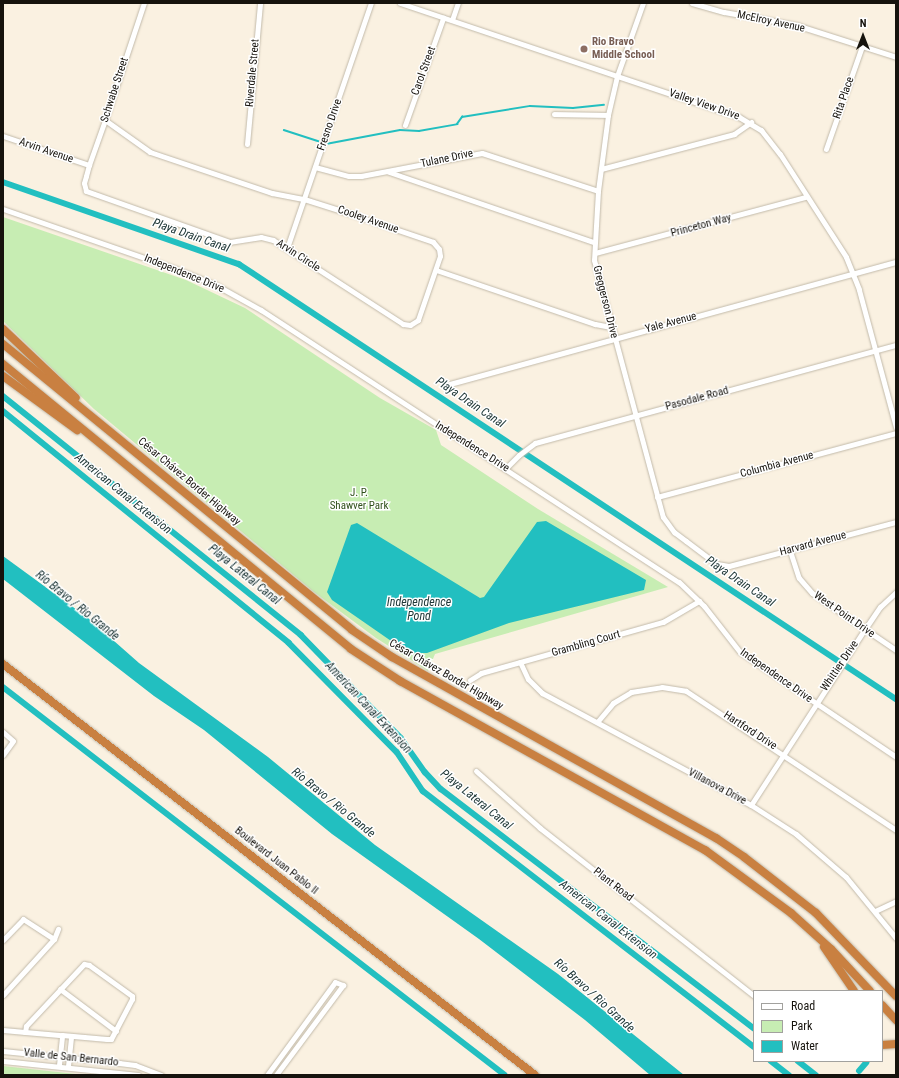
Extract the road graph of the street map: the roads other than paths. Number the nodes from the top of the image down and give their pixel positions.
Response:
1 (144, 3) edge
2 (260, 3) edge
3 (371, 3) edge
4 (400, 3) edge
5 (458, 3) edge
6 (643, 3) edge
7 (692, 3) edge
8 (443, 18) junction
9 (452, 20) junction
10 (862, 46) junction
11 (896, 57) edge
12 (617, 76) junction
13 (554, 114) dead end
14 (608, 115) junction
15 (105, 120) junction
16 (751, 122) junction
17 (405, 125) dead end
18 (3, 136) edge
19 (247, 144) dead end
20 (826, 149) dead end
21 (90, 165) junction
22 (315, 167) junction
23 (601, 169) junction
24 (388, 171) junction
25 (86, 176) joint
26 (598, 191) junction
27 (806, 197) junction
28 (304, 199) junction
29 (3, 209) edge
30 (594, 242) junction
31 (287, 248) junction
32 (595, 253) junction
33 (896, 262) edge
34 (436, 270) junction
35 (854, 274) junction
36 (611, 327) junction
37 (3, 329) edge
38 (614, 339) junction
39 (3, 344) edge
40 (896, 345) edge
41 (875, 350) junction
42 (3, 364) edge
43 (3, 376) edge
44 (446, 385) dead end
45 (635, 416) junction
46 (97, 420) junction
47 (896, 427) edge
48 (896, 433) edge
49 (130, 467) junction
50 (506, 468) junction
51 (657, 497) junction
52 (896, 522) edge
53 (790, 551) junction
54 (729, 566) joint
55 (896, 592) edge
56 (699, 601) junction
57 (865, 629) junction
58 (896, 650) edge
59 (520, 662) junction
60 (3, 664) edge
61 (470, 680) dead end
62 (815, 703) junction
63 (598, 721) junction
64 (3, 732) edge
65 (783, 753) junction
66 (3, 755) edge
67 (896, 757) edge
68 (476, 770) dead end
69 (751, 805) junction
70 (896, 830) edge
71 (896, 901) edge
72 (875, 911) junction
73 (803, 924) junction
74 (58, 929) dead end
75 (896, 938) edge
76 (54, 939) junction
77 (3, 940) edge
78 (60, 989) junction
79 (853, 990) edge
80 (869, 990) edge
81 (3, 995) edge
82 (753, 995) edge
83 (896, 996) edge
84 (883, 1006) edge
85 (896, 1020) edge
86 (3, 1030) edge
87 (116, 1031) junction
88 (25, 1032) junction
89 (62, 1035) junction
90 (71, 1036) junction
91 (896, 1044) edge
92 (883, 1045) edge
93 (3, 1051) edge
94 (60, 1057) junction
95 (69, 1058) junction
96 (3, 1061) edge
97 (59, 1066) junction
98 (68, 1066) junction
99 (138, 1075) edge
100 (161, 1075) edge
101 (267, 1075) edge
102 (276, 1075) edge
103 (535, 1075) edge

1 - 15 street, Schwabe Street
2 - 19 street, Riverdale Street
3 - 22 street, Fresno Drive
4 - 8 street, Valley View Drive
5 - 9 street
6 - 12 street, Greggerson Drive
7 - 10 street, McElroy Avenue
8 - 9 street, Valley View Drive
8 - 17 street, Carol Street
9 - 12 street, Valley View Drive
10 - 11 street, McElroy Avenue
10 - 20 street, Rita Place
12 - 14 street, Greggerson Drive
12 - 16 street, Valley View Drive
13 - 14 street
14 - 23 street, Greggerson Drive
15 - 21 street, Schwabe Street
15 - 28 street, Cooley Avenue
16 - 23 street
16 - 27 street, Valley View Drive
18 - 21 street, Arvin Avenue
21 - 25 street, Schwabe Street
22 - 24 street, Tulane Drive
22 - 28 street, Fresno Drive
23 - 26 street, Greggerson Drive
24 - 26 street, Tulane Drive
24 - 30 street
25 - 31 street, Arvin Circle
26 - 30 street, Greggerson Drive
27 - 32 street, Princeton Way
27 - 35 street, Valley View Drive
28 - 31 street, Fresno Drive
28 - 34 street, Cooley Avenue
29 - 50 street, Independence Drive
30 - 32 street, Greggerson Drive
31 - 34 street, Arvin Circle
32 - 36 street, Greggerson Drive
33 - 35 street, Yale Avenue
34 - 36 street
35 - 38 street, Yale Avenue
35 - 41 street, Valley View Drive
36 - 38 street, Greggerson Drive
37 - 46 highway
38 - 44 street, Yale Avenue
38 - 45 street, Greggerson Drive
39 - 46 highway, César Chávez Border Highway
40 - 41 street, Pasodale Road
41 - 45 street, Pasodale Road
41 - 47 street, Valley View Drive
42 - 49 highway
43 - 49 highway
45 - 50 street, Pasodale Road
45 - 51 street, Greggerson Drive
46 - 83 highway, César Chávez Border Highway
48 - 51 street, Columbia Avenue
49 - 73 highway
50 - 56 street, Independence Drive
51 - 54 street, Greggerson Drive
52 - 53 street, Harvard Avenue
53 - 54 street, Harvard Avenue
53 - 57 street, West Point Drive
55 - 57 street, Whittier Drive
56 - 59 street, Grambling Court
56 - 62 street, Independence Drive
57 - 58 street, West Point Drive
57 - 62 street, Whittier Drive
59 - 61 street, Grambling Court
59 - 63 street, Villanova Drive
60 - 103 highway, Boulevard Juan Pablo II
62 - 65 street, Whittier Drive
62 - 67 street, Independence Drive
63 - 65 street, Hartford Drive
63 - 69 street, Villanova Drive
64 - 66 street
65 - 69 street, Whittier Drive
65 - 70 street, Hartford Drive
68 - 82 street, Plant Road
69 - 72 street, Villanova Drive
71 - 72 street
72 - 75 street, Villanova Drive
73 - 79 highway
73 - 80 highway
74 - 76 street
76 - 77 street
76 - 81 street
78 - 87 street
78 - 87 street
78 - 88 street
84 - 85 highway
86 - 88 street
87 - 90 street
88 - 89 street
89 - 90 street
89 - 94 street
90 - 95 street
91 - 92 highway
93 - 94 street, Valle de San Bernardo
94 - 95 street, Valle de San Bernardo
94 - 97 street
95 - 98 street
95 - 100 street, Valle de San Bernardo
96 - 97 street, Valle de San Bernardo
97 - 98 street, Valle de San Bernardo
98 - 99 street, Valle de San Bernardo
101 - 102 street

